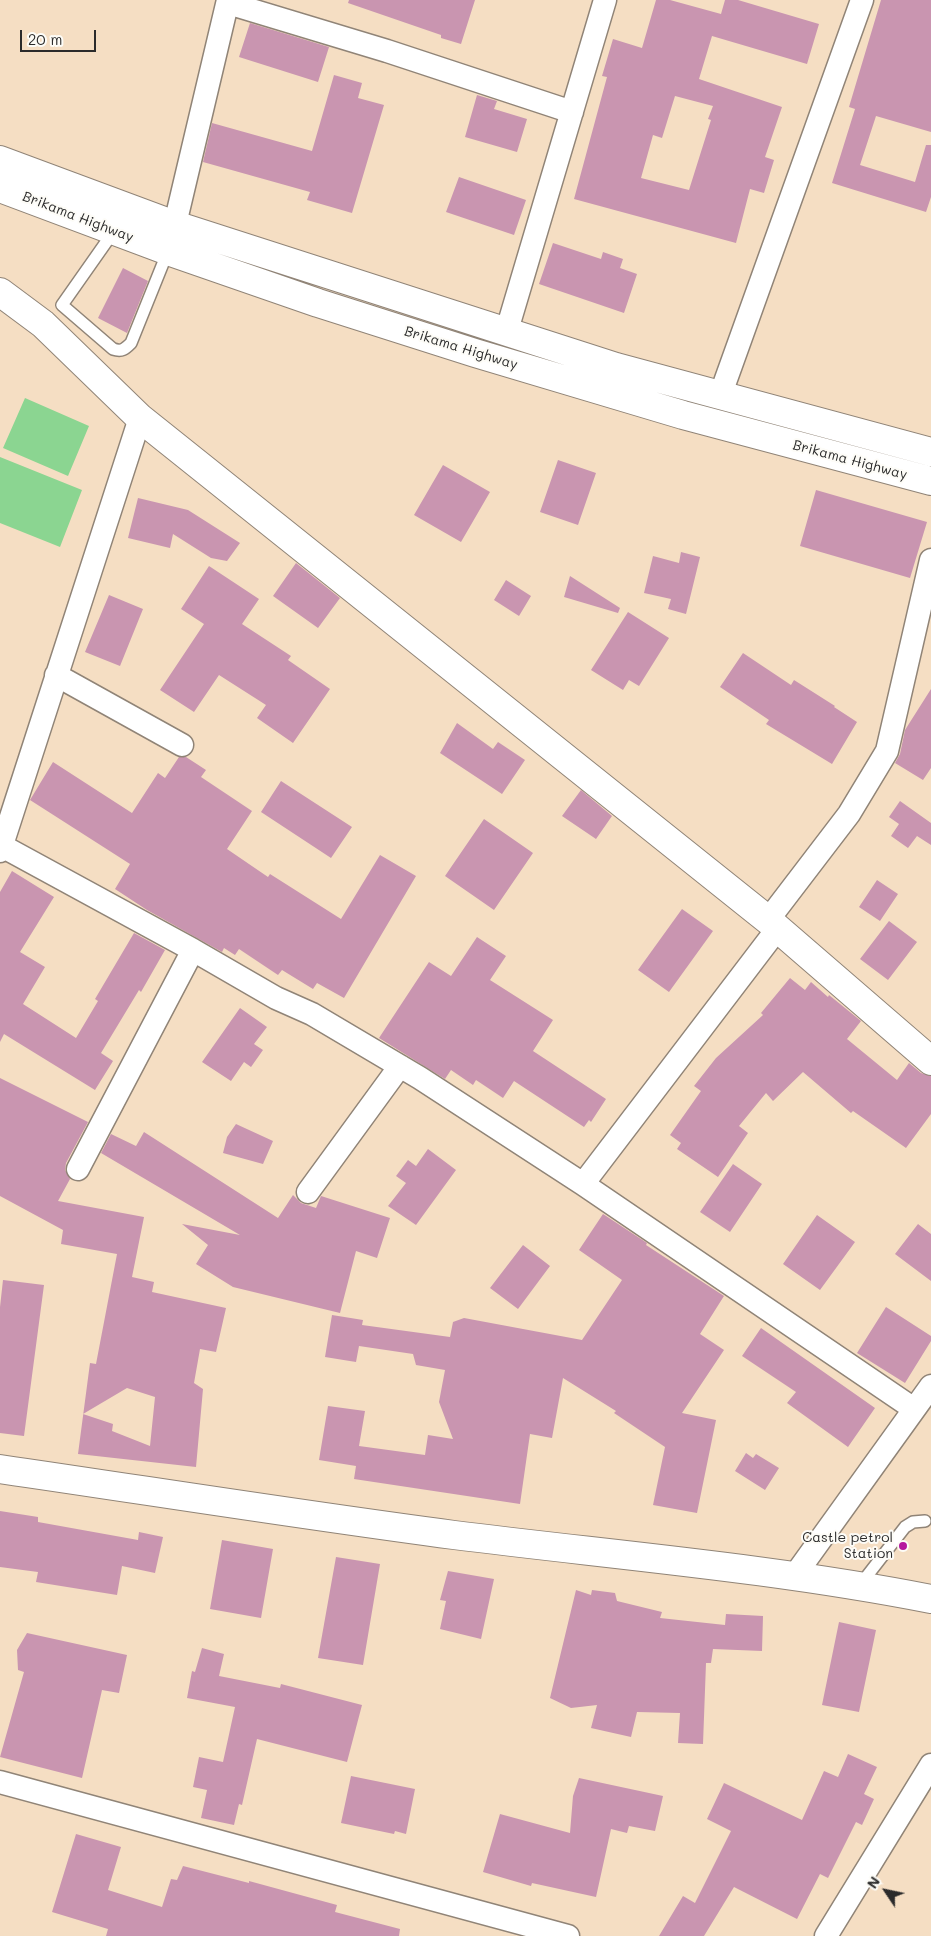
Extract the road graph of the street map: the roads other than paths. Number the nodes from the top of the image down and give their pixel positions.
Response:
1 (605, 0) edge
2 (862, 0) edge
3 (228, 1) edge
4 (572, 112) junction
5 (0, 160) edge
6 (0, 188) edge
7 (27, 198) junction
8 (0, 206) edge
9 (175, 225) junction
10 (114, 230) junction
11 (168, 251) junction
12 (0, 292) edge
13 (53, 314) junction
14 (507, 330) junction
15 (720, 396) junction
16 (140, 418) junction
17 (931, 452) edge
18 (931, 482) edge
19 (931, 560) edge
20 (56, 675) junction
21 (182, 745) dead end
22 (1, 849) edge
23 (773, 924) junction
24 (193, 950) junction
25 (931, 1061) edge
26 (400, 1066) junction
27 (78, 1169) dead end
28 (583, 1184) junction
29 (308, 1192) dead end
30 (931, 1386) edge
31 (914, 1409) junction
32 (0, 1469) edge
33 (925, 1521) dead end
34 (795, 1575) junction
35 (860, 1585) junction
36 (931, 1599) edge
37 (931, 1764) edge
38 (0, 1782) edge
39 (568, 1936) edge
40 (826, 1936) edge

1 - 4 street
2 - 15 street
3 - 4 street
3 - 9 street
4 - 14 street
5 - 9 main road, Brikama Highway
6 - 7 main road, Brikama Highway
7 - 8 main road
7 - 10 main road, Brikama Highway
9 - 11 street
9 - 14 main road, Brikama Highway
10 - 11 main road, Brikama Highway
10 - 13 lane
11 - 13 lane
11 - 18 main road, Brikama Highway
12 - 13 main road
13 - 16 main road
14 - 15 main road, Brikama Highway
15 - 17 main road, Brikama Highway
16 - 20 street
16 - 23 main road
19 - 23 street
20 - 21 street
20 - 22 street
22 - 24 street
23 - 25 main road
23 - 28 street
24 - 26 street
24 - 27 street
26 - 28 street
26 - 29 street
28 - 31 street
30 - 31 street
31 - 34 street
32 - 34 main road
33 - 35 lane
34 - 35 main road
35 - 36 main road
37 - 40 street
38 - 39 street

